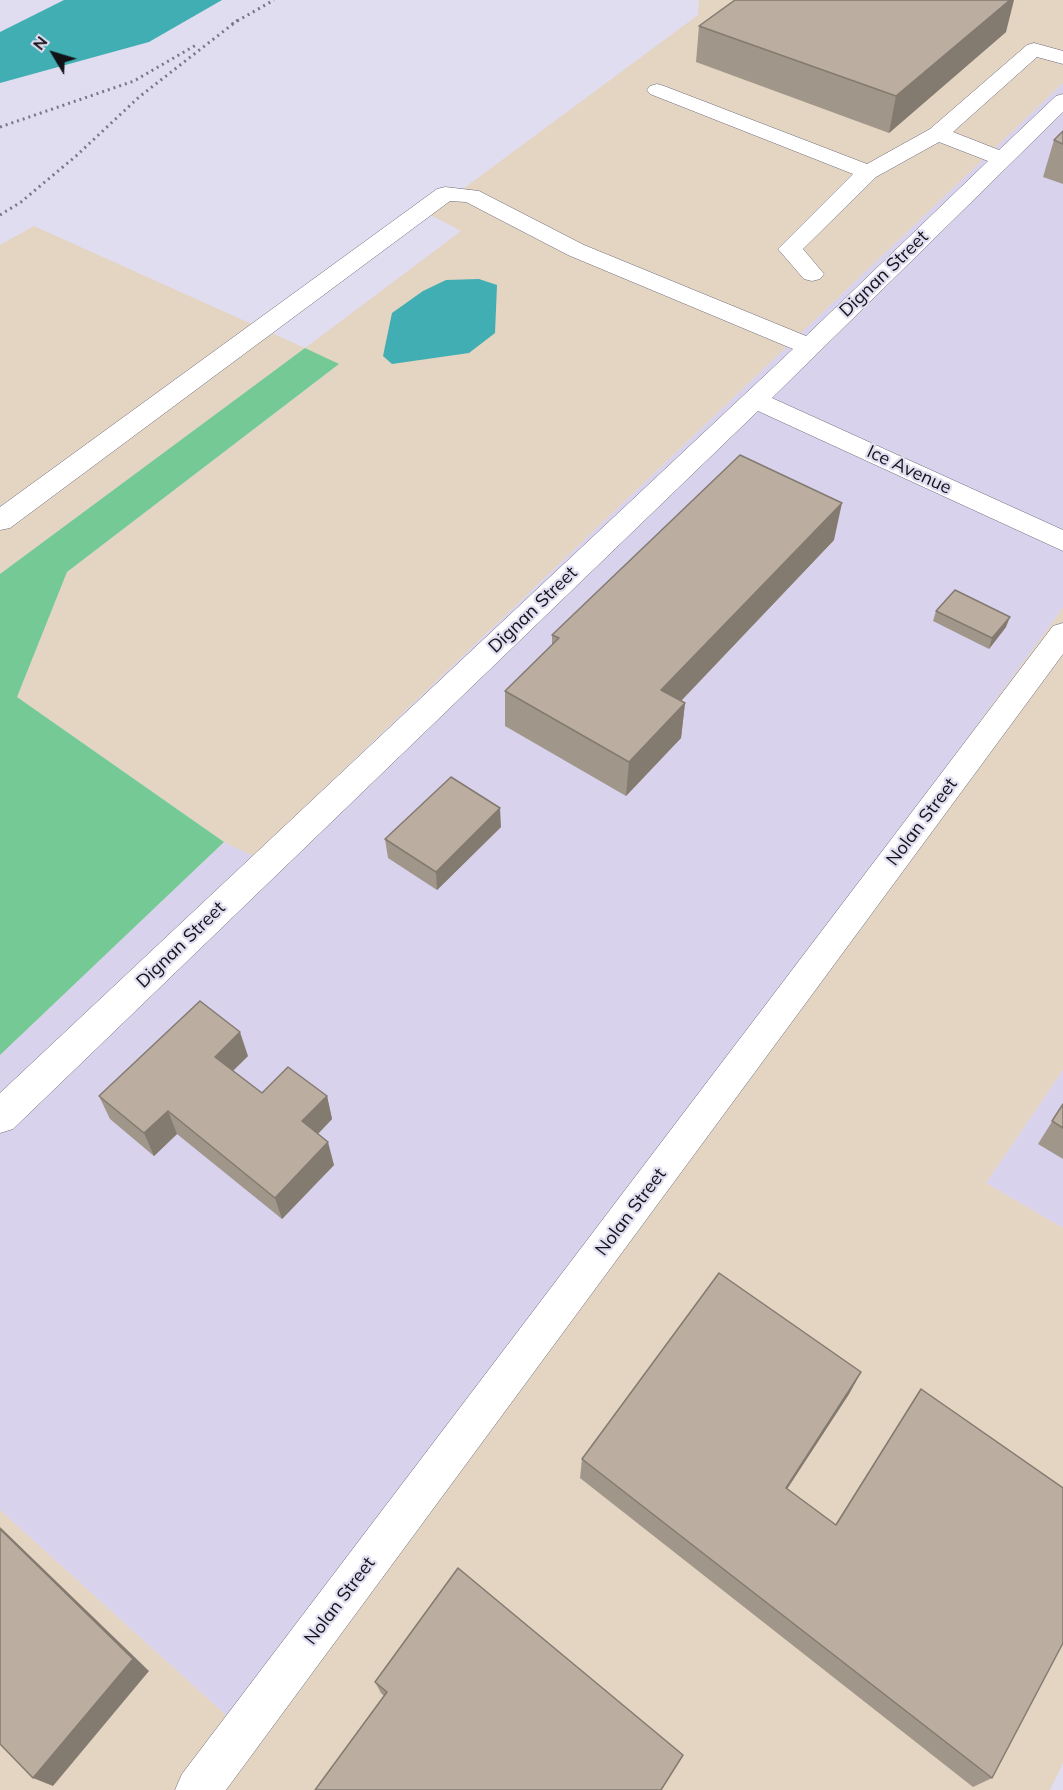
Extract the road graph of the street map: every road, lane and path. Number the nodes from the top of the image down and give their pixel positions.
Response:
1 (1063, 58) edge
2 (657, 90) dead end
3 (1063, 100) edge
4 (938, 134) junction
5 (1002, 159) junction
6 (868, 172) junction
7 (812, 274) dead end
8 (809, 346) junction
9 (754, 400) junction
10 (0, 521) edge
11 (1063, 541) edge
12 (1063, 633) edge
13 (0, 1117) edge
14 (198, 1790) edge

1 - 4 street
2 - 6 street
3 - 5 street, Dignan Street
4 - 5 street
4 - 6 street
5 - 8 street, Dignan Street
6 - 7 street
8 - 9 street, Dignan Street
8 - 10 street
9 - 11 street, Ice Avenue
9 - 13 street, Dignan Street
12 - 14 street, Nolan Street

